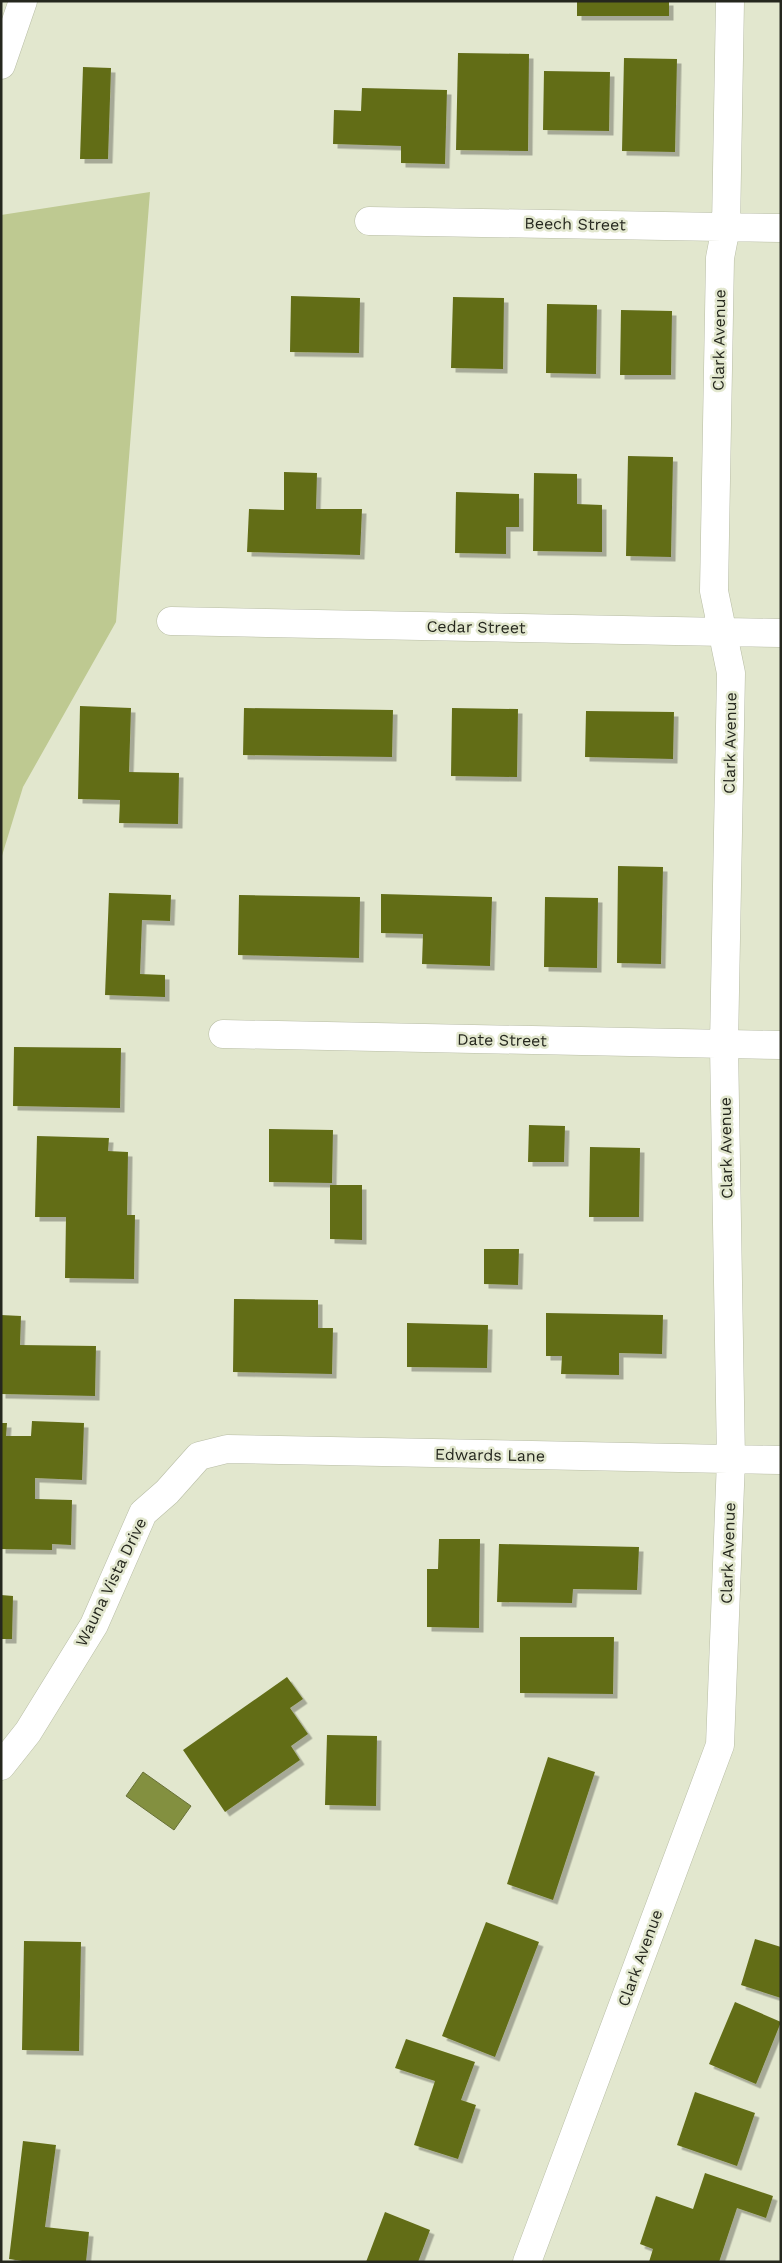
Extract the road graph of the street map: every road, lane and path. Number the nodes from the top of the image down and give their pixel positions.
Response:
1 (23, 1) edge
2 (730, 1) edge
3 (1, 65) edge
4 (369, 221) dead end
5 (726, 227) junction
6 (781, 228) edge
7 (171, 621) dead end
8 (722, 632) junction
9 (781, 634) edge
10 (224, 1034) dead end
11 (724, 1044) junction
12 (781, 1045) edge
13 (200, 1456) joint
14 (732, 1460) junction
15 (781, 1460) edge
16 (1, 1766) edge
17 (526, 2262) edge

1 - 3 street
2 - 5 street, Clark Avenue
4 - 5 street, Beech Street
5 - 6 street, Beech Street
5 - 8 street, Clark Avenue
7 - 8 street, Cedar Street
8 - 9 street, Cedar Street
8 - 11 street, Clark Avenue
10 - 11 street, Date Street
11 - 12 street, Date Street
11 - 14 street, Clark Avenue
13 - 14 street, Edwards Lane
13 - 16 street, Wauna Vista Drive
14 - 15 street, Edwards Lane
14 - 17 street, Clark Avenue

